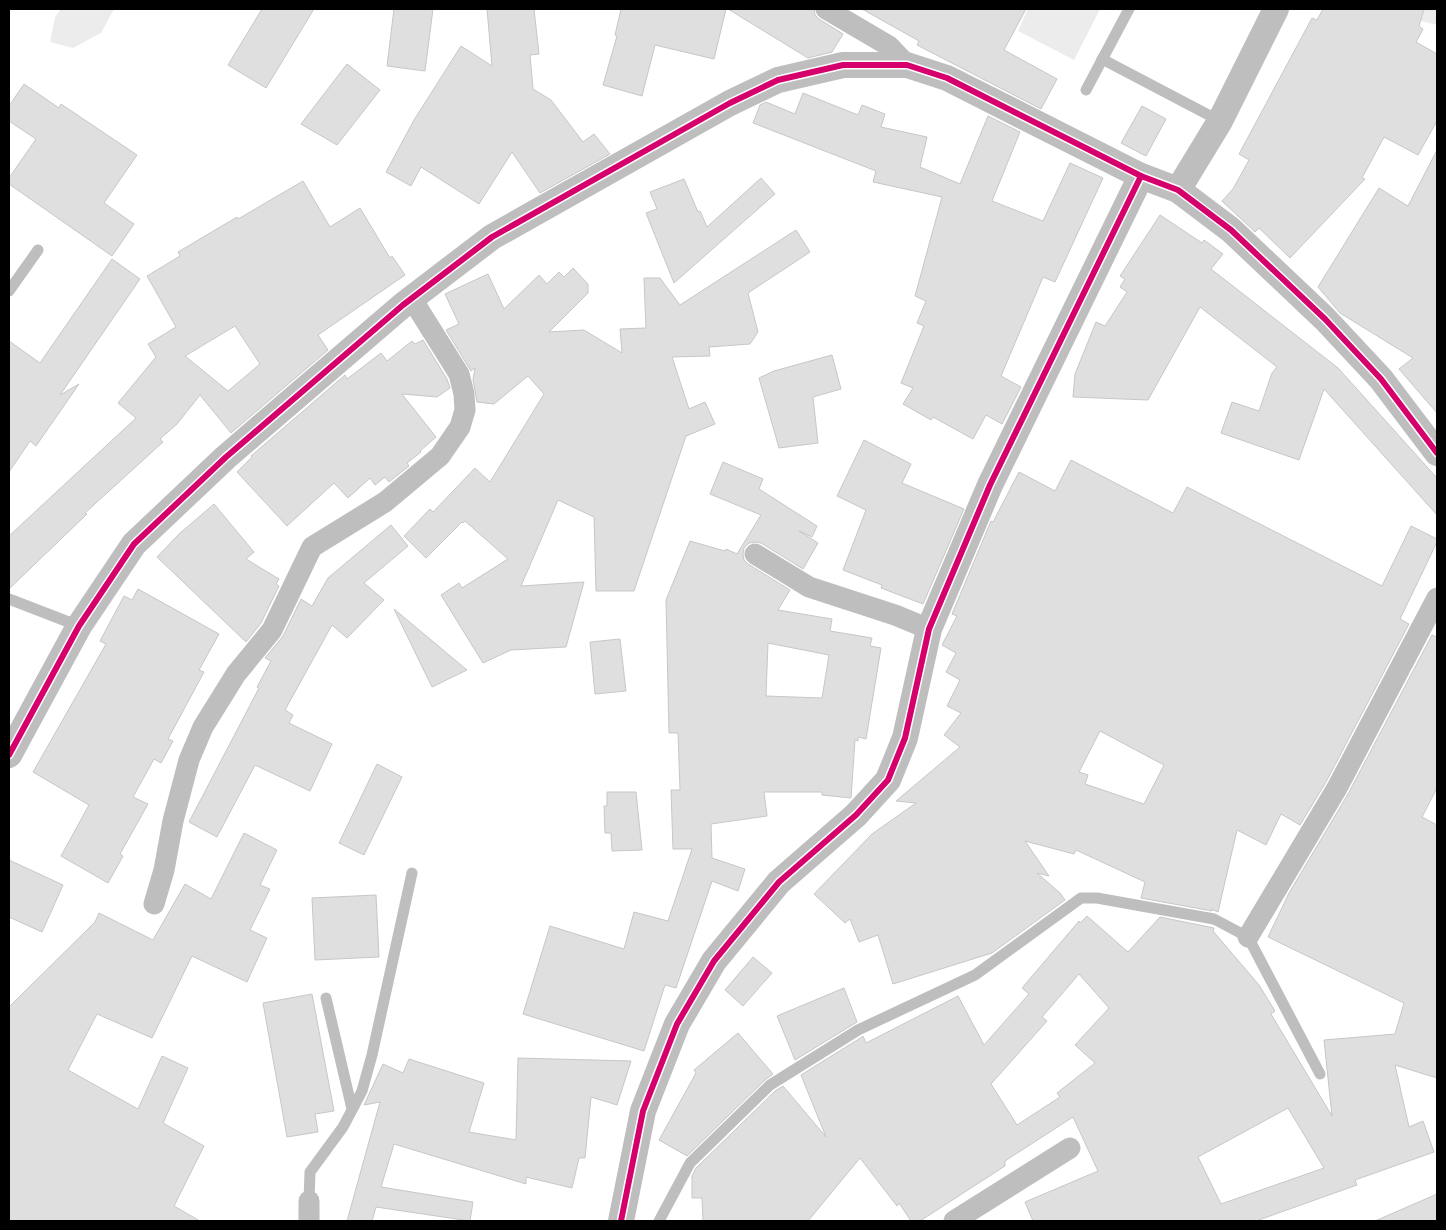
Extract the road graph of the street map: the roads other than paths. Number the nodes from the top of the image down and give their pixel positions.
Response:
1 (826, 9) edge
2 (1129, 9) edge
3 (1276, 9) edge
4 (1102, 59) junction
5 (908, 65) junction
6 (1086, 90) dead end
7 (1220, 121) junction
8 (1140, 176) junction
9 (1178, 190) junction
10 (38, 250) dead end
11 (9, 291) edge
12 (412, 299) junction
13 (1437, 453) edge
14 (755, 554) dead end
15 (1437, 598) edge
16 (9, 599) edge
17 (79, 626) junction
18 (929, 629) junction
19 (9, 755) edge
20 (412, 874) dead end
21 (154, 904) dead end
22 (1248, 937) junction
23 (326, 998) dead end
24 (1320, 1074) dead end
25 (352, 1109) junction
26 (1070, 1148) dead end
27 (309, 1211) edge
28 (621, 1221) edge
29 (660, 1221) edge
30 (954, 1221) edge

1 - 5 street
2 - 4 lane
3 - 7 street
4 - 6 lane
4 - 7 lane
5 - 8 street
5 - 12 street
7 - 9 street
8 - 9 street
8 - 18 street
9 - 13 street
10 - 11 lane
12 - 17 street
12 - 21 street
14 - 18 street
15 - 22 street
16 - 17 lane
17 - 19 street
18 - 28 street
20 - 25 lane
22 - 24 lane
22 - 29 lane
23 - 25 lane
25 - 27 lane
26 - 30 street

